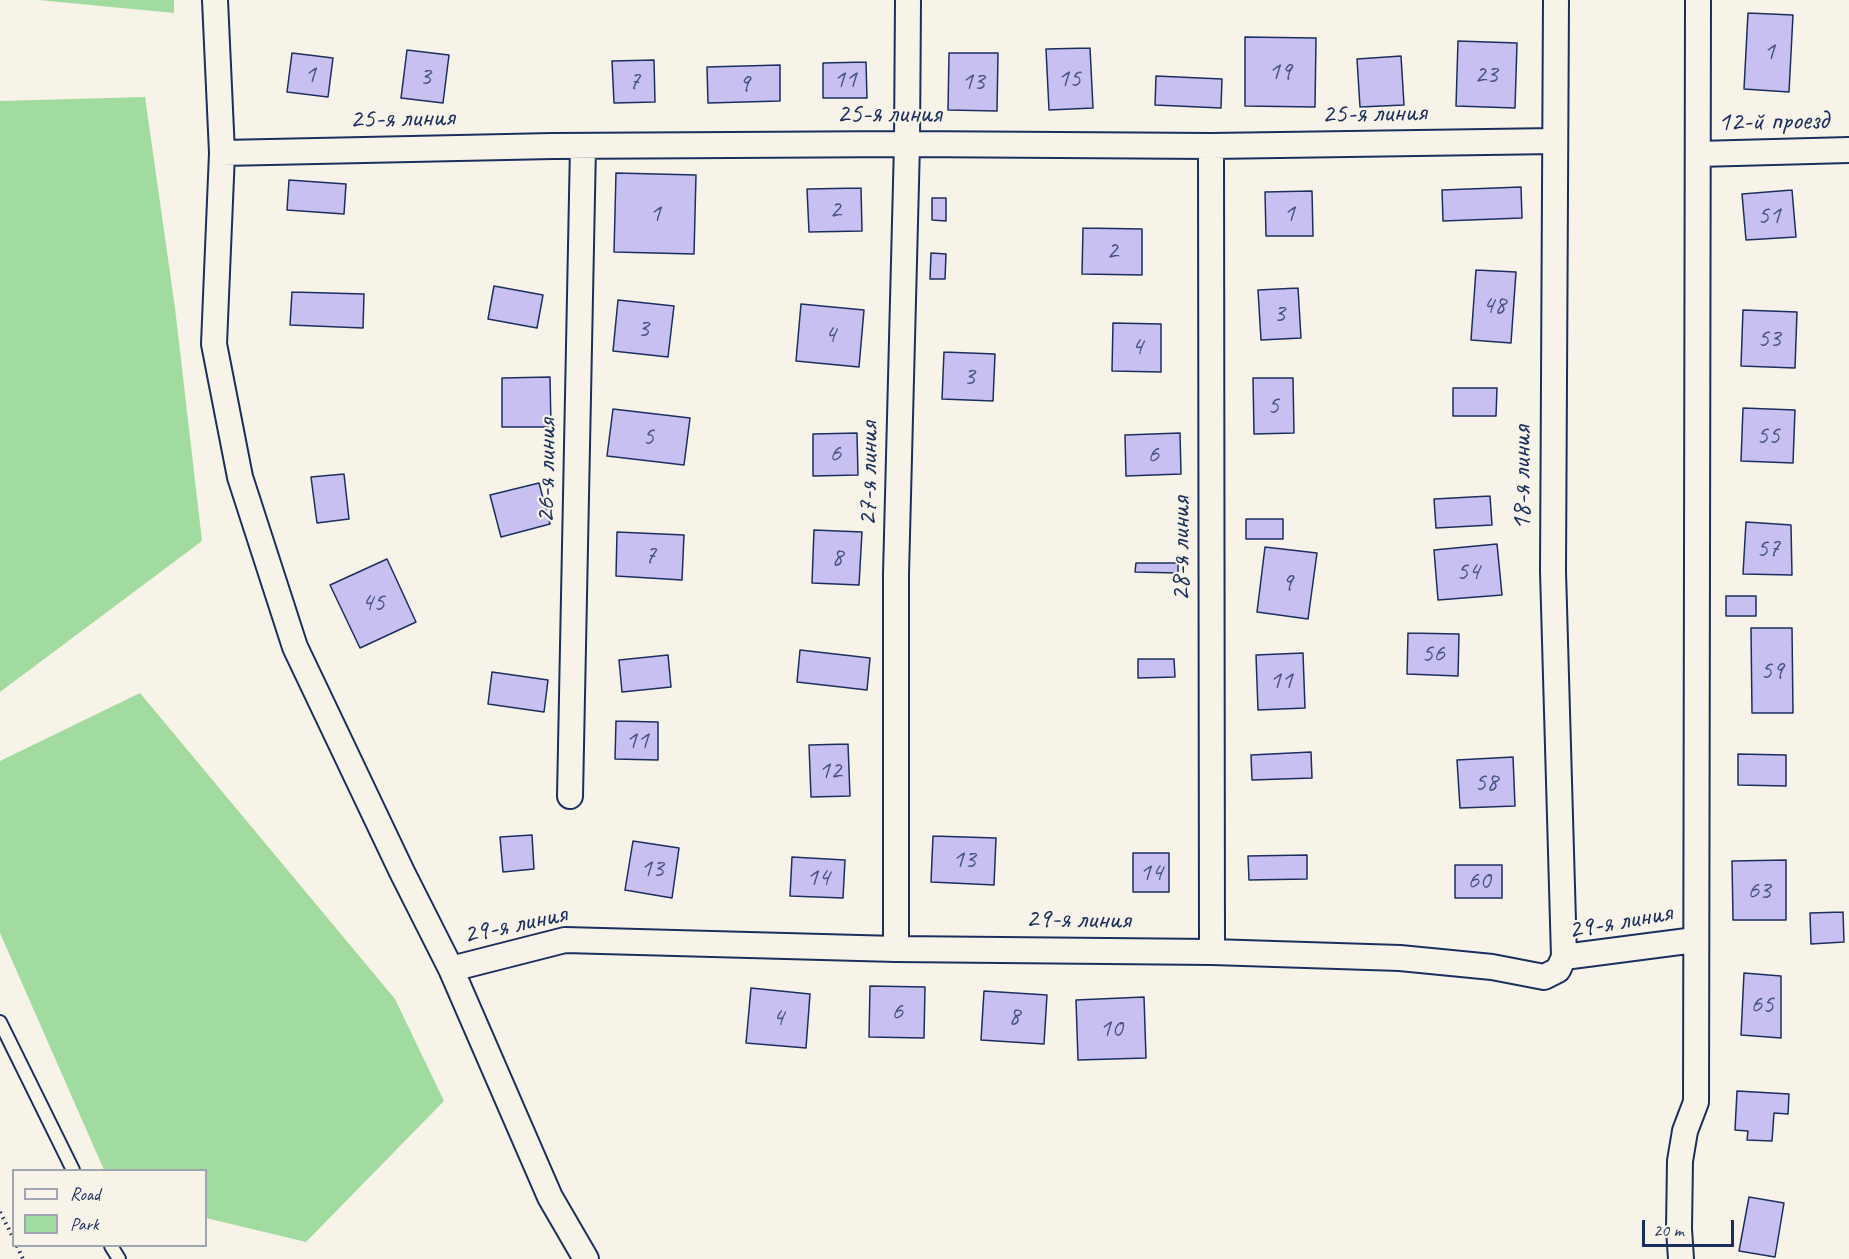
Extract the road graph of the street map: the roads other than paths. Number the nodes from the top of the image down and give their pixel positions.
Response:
1 (215, 0) edge
2 (908, 0) edge
3 (1556, 0) edge
4 (1698, 0) edge
5 (1555, 141) junction
6 (907, 144) junction
7 (583, 146) junction
8 (1211, 146) junction
9 (1849, 150) edge
10 (222, 153) junction
11 (1698, 154) junction
12 (570, 796) dead end
13 (1695, 940) junction
14 (896, 949) junction
15 (1212, 952) junction
16 (1564, 957) junction
17 (451, 969) junction
18 (0, 1022) edge
19 (72, 1169) edge
20 (586, 1259) edge
21 (1682, 1259) edge

1 - 10 street
2 - 6 street, 27-я линия
3 - 5 street, 18-я линия
4 - 11 street
5 - 8 street, 25-я линия
5 - 16 street, 18-я линия
6 - 7 street, 25-я линия
6 - 8 street, 25-я линия
6 - 14 street, 27-я линия
7 - 10 street, 25-я линия
7 - 12 street, 26-я линия
8 - 15 street, 28-я линия
9 - 11 street, 12-й проезд
10 - 17 street
11 - 13 street
13 - 16 street, 29-я линия
13 - 21 street
14 - 15 street, 29-я линия
14 - 17 street, 29-я линия
15 - 16 street, 29-я линия
17 - 20 street
18 - 19 lane

